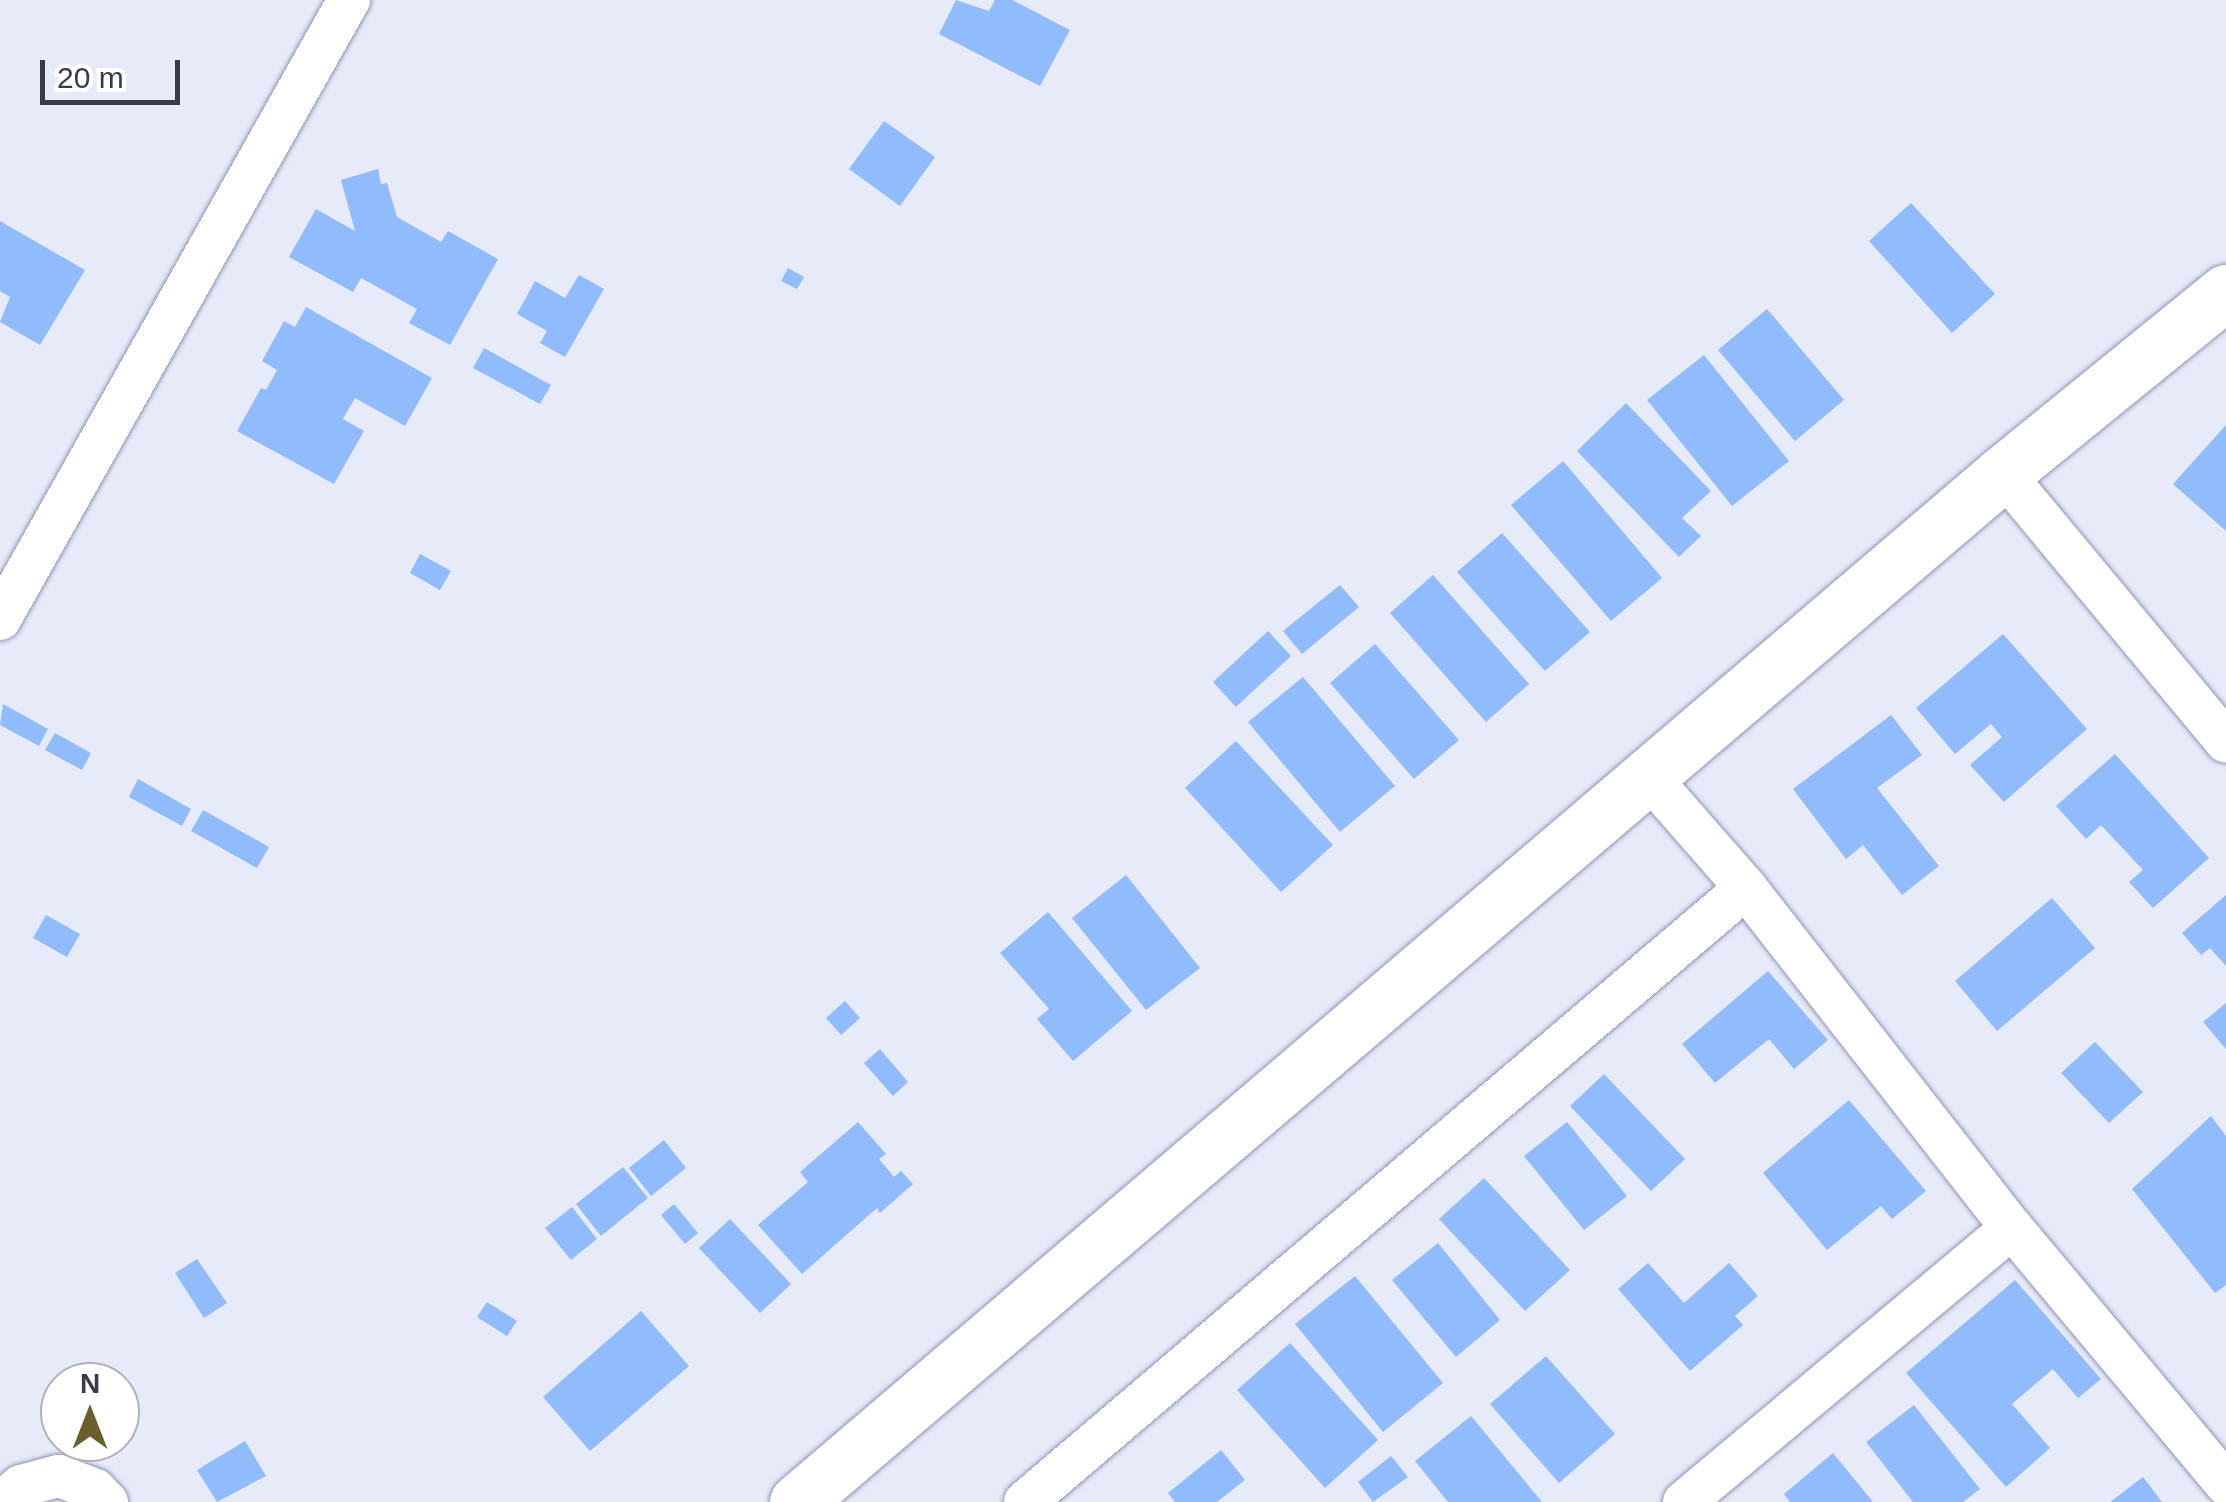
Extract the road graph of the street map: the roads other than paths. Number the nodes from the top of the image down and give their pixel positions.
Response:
1 (349, 0) edge
2 (2226, 292) edge
3 (2003, 473) junction
4 (0, 619) edge
5 (2226, 742) edge
6 (1648, 776) junction
7 (1746, 888) junction
8 (2012, 1228) junction
9 (2226, 1484) edge
10 (2, 1502) edge
11 (107, 1502) edge
12 (796, 1502) edge
13 (1025, 1502) edge
14 (1684, 1502) edge

1 - 4 street
2 - 3 street
3 - 5 street
3 - 6 street
6 - 7 street
6 - 12 street
7 - 8 street
7 - 13 street
8 - 9 street
8 - 14 street
10 - 11 street

